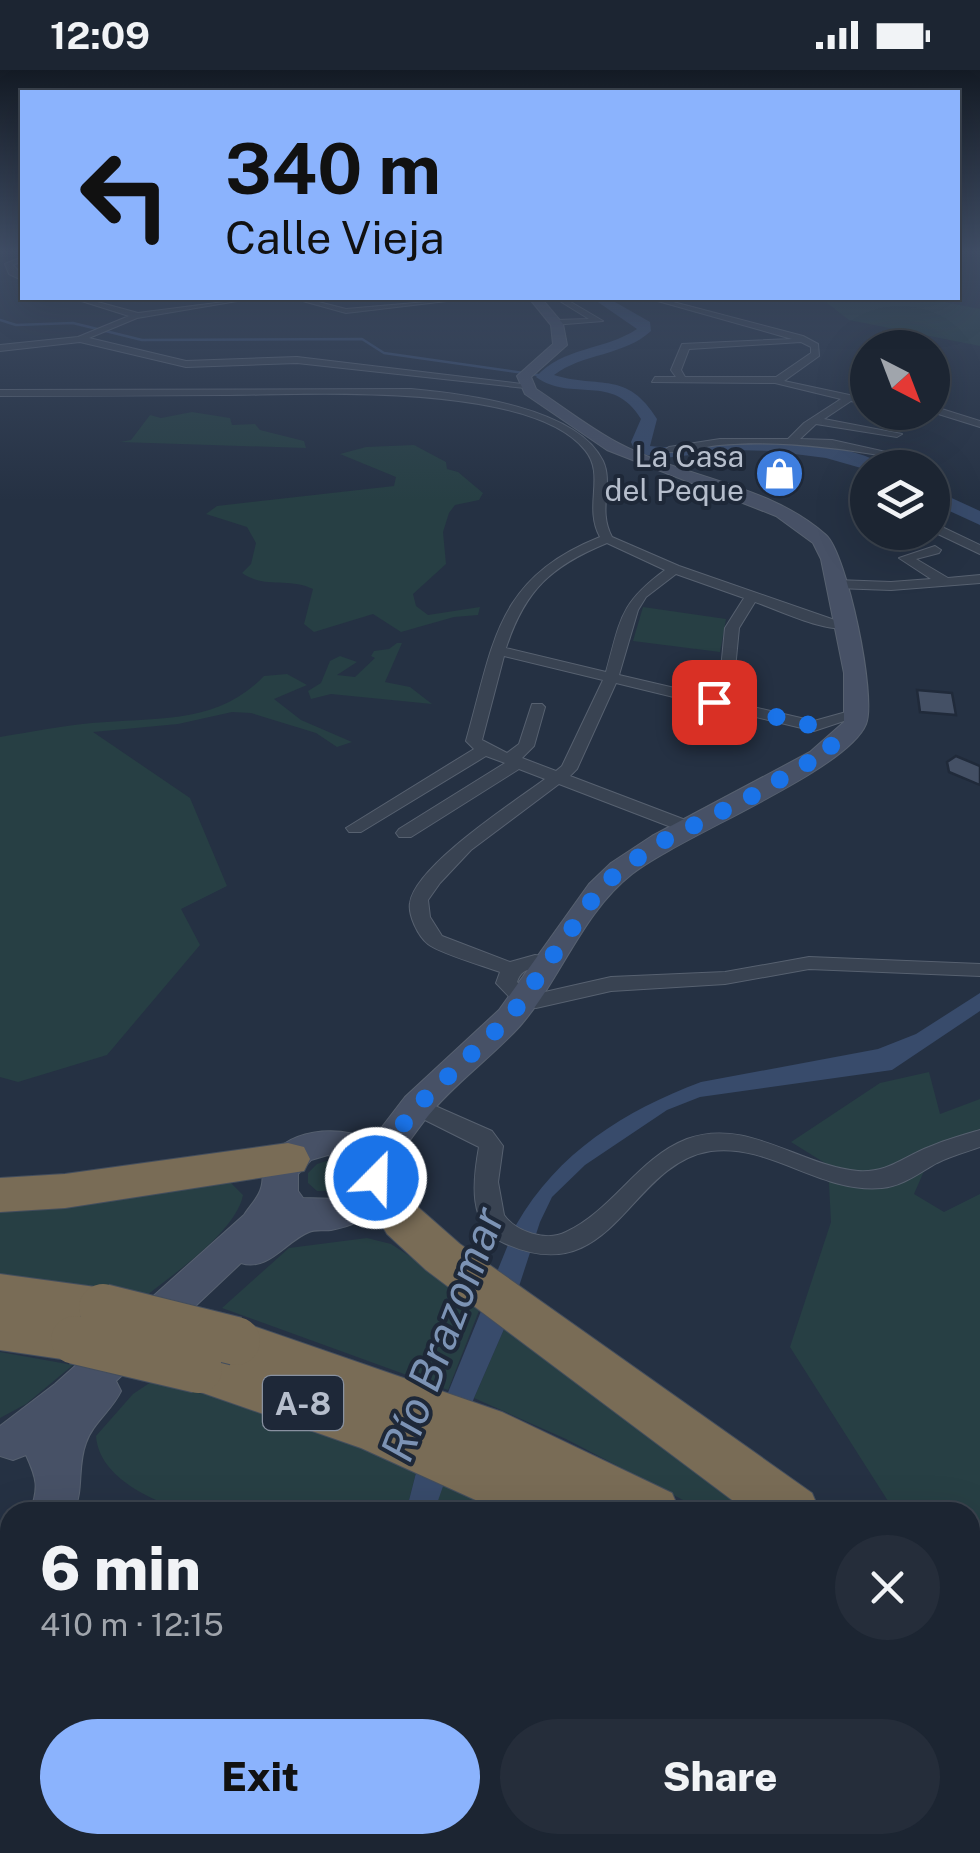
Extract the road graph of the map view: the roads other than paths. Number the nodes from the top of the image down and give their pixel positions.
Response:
1 (89, 335) edge
2 (558, 335) edge
3 (789, 335) edge
4 (80, 339) junction
5 (805, 341) junction
6 (0, 348) edge
7 (148, 356) junction
8 (269, 360) junction
9 (311, 361) junction
10 (323, 364) junction
11 (372, 369) junction
12 (526, 378) junction
13 (682, 379) junction
14 (655, 380) dead end
15 (779, 380) junction
16 (371, 387) dead end
17 (263, 389) dead end
18 (318, 390) dead end
19 (0, 392) edge
20 (848, 399) joint
21 (950, 414) edge
22 (814, 420) junction
23 (980, 424) edge
24 (896, 434) dead end
25 (791, 442) junction
26 (869, 450) edge
27 (647, 462) junction
28 (950, 535) edge
29 (607, 539) junction
30 (934, 550) dead end
31 (980, 550) edge
32 (674, 569) junction
33 (980, 579) edge
34 (947, 582) junction
35 (836, 584) junction
36 (752, 596) junction
37 (845, 626) junction
38 (501, 651) junction
39 (611, 678) junction
40 (714, 702) junction
41 (537, 708) dead end
42 (857, 714) junction
43 (814, 726) junction
44 (833, 748) junction
45 (484, 750) junction
46 (514, 761) junction
47 (562, 778) junction
48 (355, 828) dead end
49 (690, 828) junction
50 (405, 833) dead end
51 (549, 962) junction
52 (511, 969) junction
53 (980, 970) edge
54 (524, 1000) junction
55 (417, 1106) junction
56 (980, 1138) edge
57 (364, 1162) junction
58 (290, 1189) junction
59 (0, 1195) edge
60 (0, 1294) edge
61 (89, 1324) junction
62 (0, 1330) edge
63 (7, 1442) edge
64 (478, 1449) junction
65 (57, 1465) junction
66 (55, 1502) edge
67 (544, 1502) edge
68 (624, 1502) edge
69 (778, 1502) edge

1 - 4 street
2 - 12 street
3 - 5 street
4 - 6 street
4 - 7 street
5 - 13 street
5 - 15 street
7 - 8 street
7 - 9 street
8 - 9 street
8 - 17 street
9 - 10 street
10 - 11 street
10 - 18 street
11 - 12 street
11 - 16 street
12 - 27 street
13 - 14 street
13 - 15 street
15 - 20 street
19 - 29 street
20 - 22 street
21 - 23 street
22 - 24 street
22 - 25 street
25 - 26 street
25 - 27 street
27 - 35 street
28 - 31 street
29 - 32 street
29 - 38 street
30 - 34 street
32 - 36 street
32 - 39 street
33 - 34 street
34 - 35 street
35 - 37 street
36 - 37 street
36 - 40 street
37 - 42 street
38 - 39 street
38 - 45 street
39 - 40 street
39 - 47 street
40 - 43 street
41 - 46 street
42 - 43 street
42 - 44 street
43 - 44 street
44 - 49 street
45 - 46 street
45 - 48 street
46 - 47 street
46 - 50 street
47 - 49 street
47 - 52 street
49 - 51 street
51 - 52 street
51 - 54 street
52 - 54 street
53 - 54 street
54 - 55 street
55 - 56 street
55 - 57 street
57 - 58 street
57 - 58 street
57 - 69 highway
58 - 59 highway
58 - 63 street
58 - 65 street
60 - 61 highway, A-8
61 - 62 highway, A-8
61 - 64 highway, A-8, bridge
63 - 65 street
64 - 67 highway, A-8
64 - 68 highway, A-8
65 - 66 street

